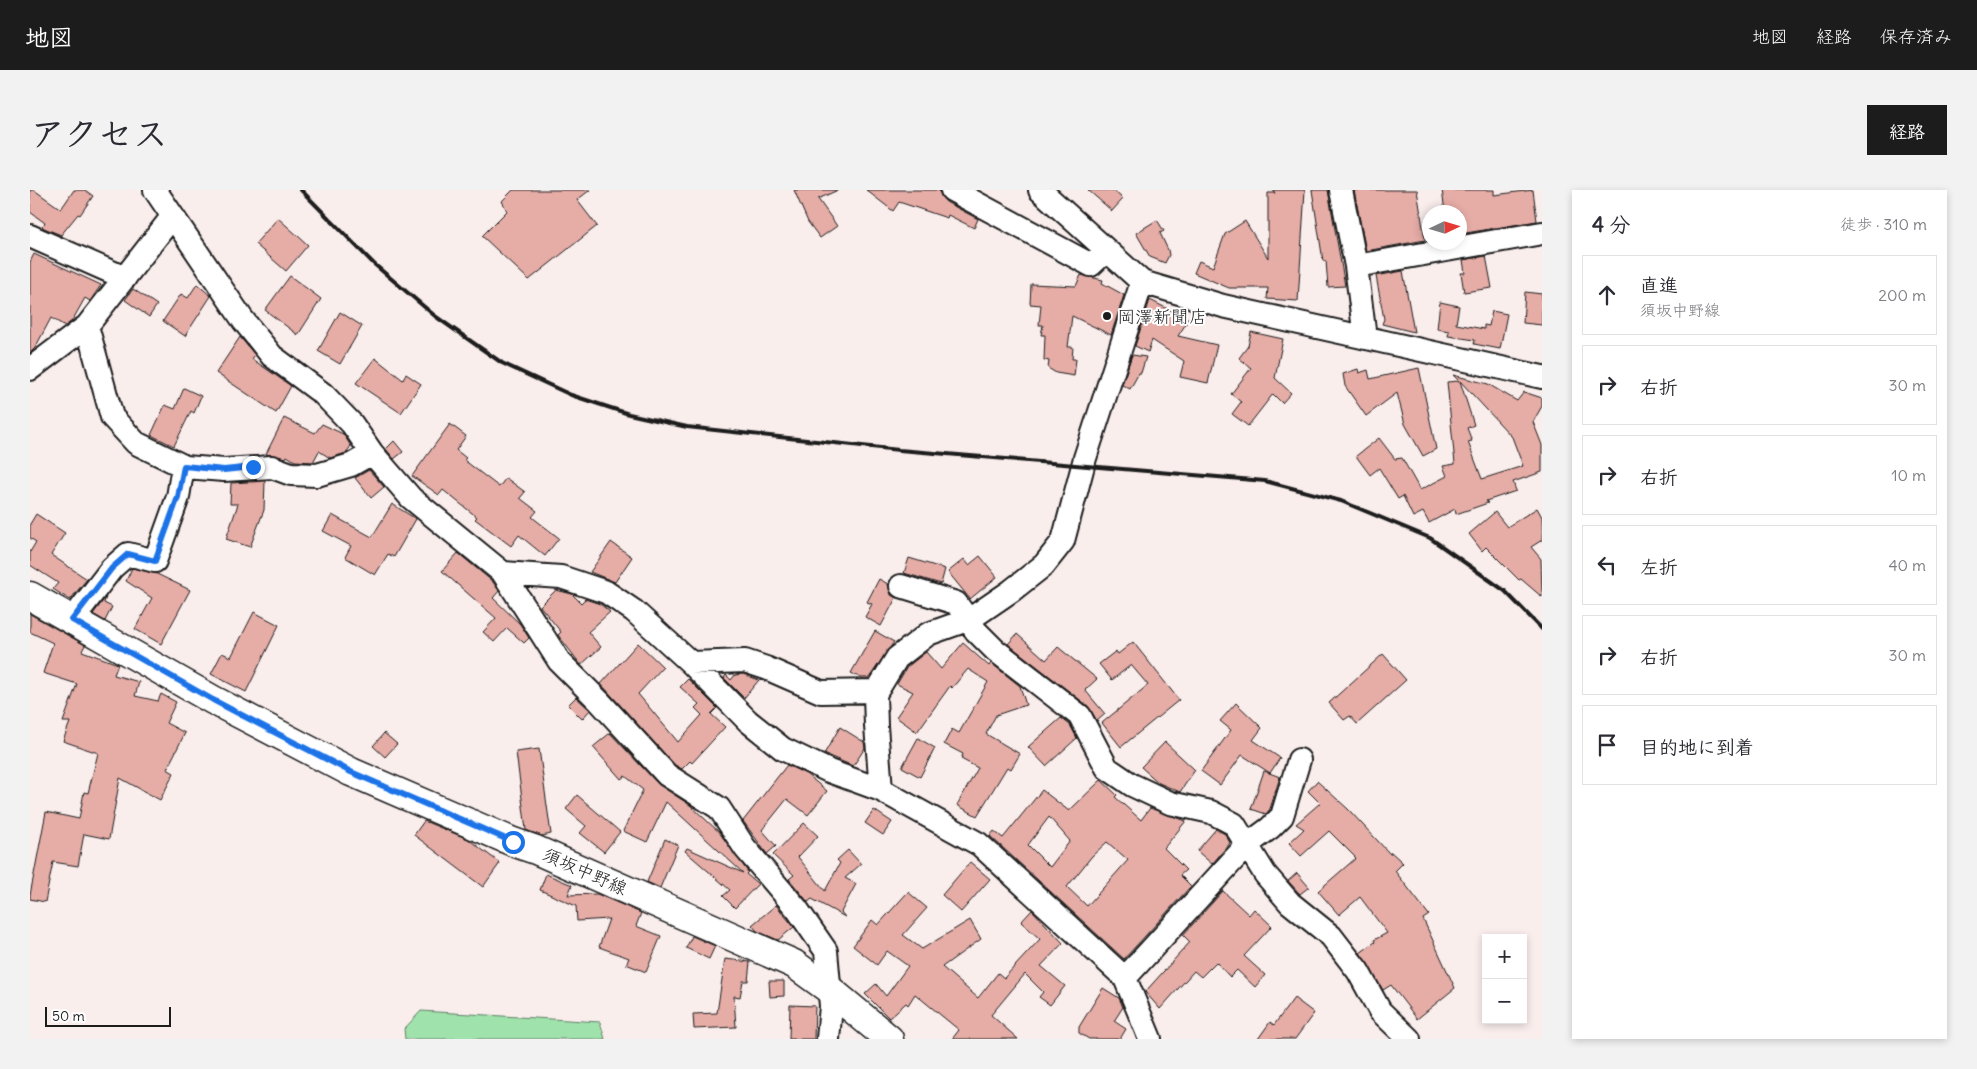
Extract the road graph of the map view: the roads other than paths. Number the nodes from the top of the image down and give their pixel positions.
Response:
1 (155, 190) edge
2 (952, 190) edge
3 (1040, 190) edge
4 (1341, 190) edge
5 (172, 217) junction
6 (1542, 233) edge
7 (30, 236) edge
8 (1106, 251) junction
9 (1356, 266) junction
10 (125, 278) junction
11 (1142, 282) junction
12 (87, 326) junction
13 (1365, 338) junction
14 (30, 369) edge
15 (1542, 377) edge
16 (372, 453) junction
17 (184, 466) junction
18 (503, 573) junction
19 (901, 586) dead end
20 (30, 596) edge
21 (970, 619) junction
22 (72, 620) junction
23 (691, 664) junction
24 (877, 691) junction
25 (1299, 760) dead end
26 (881, 790) junction
27 (1247, 845) junction
28 (1125, 978) junction
29 (830, 990) junction
30 (828, 1039) edge
31 (889, 1039) edge
32 (1150, 1039) edge
33 (1409, 1039) edge

1 - 5 street
2 - 8 street
3 - 8 street
4 - 9 street
5 - 10 street
5 - 16 street
6 - 9 street
7 - 10 street
8 - 11 street
9 - 13 street
10 - 12 street
11 - 13 street
11 - 21 street
12 - 14 street
12 - 17 street
13 - 15 street
16 - 17 street
16 - 18 street
17 - 22 street
18 - 23 street
18 - 29 street
19 - 21 street
20 - 22 main road, 須坂中野線
21 - 24 street
21 - 27 street
22 - 29 main road, 須坂中野線
23 - 24 street
23 - 26 street
24 - 26 street
25 - 27 street
26 - 28 street
27 - 28 street
27 - 33 street
28 - 32 street
29 - 30 street
29 - 31 main road, 須坂中野線

